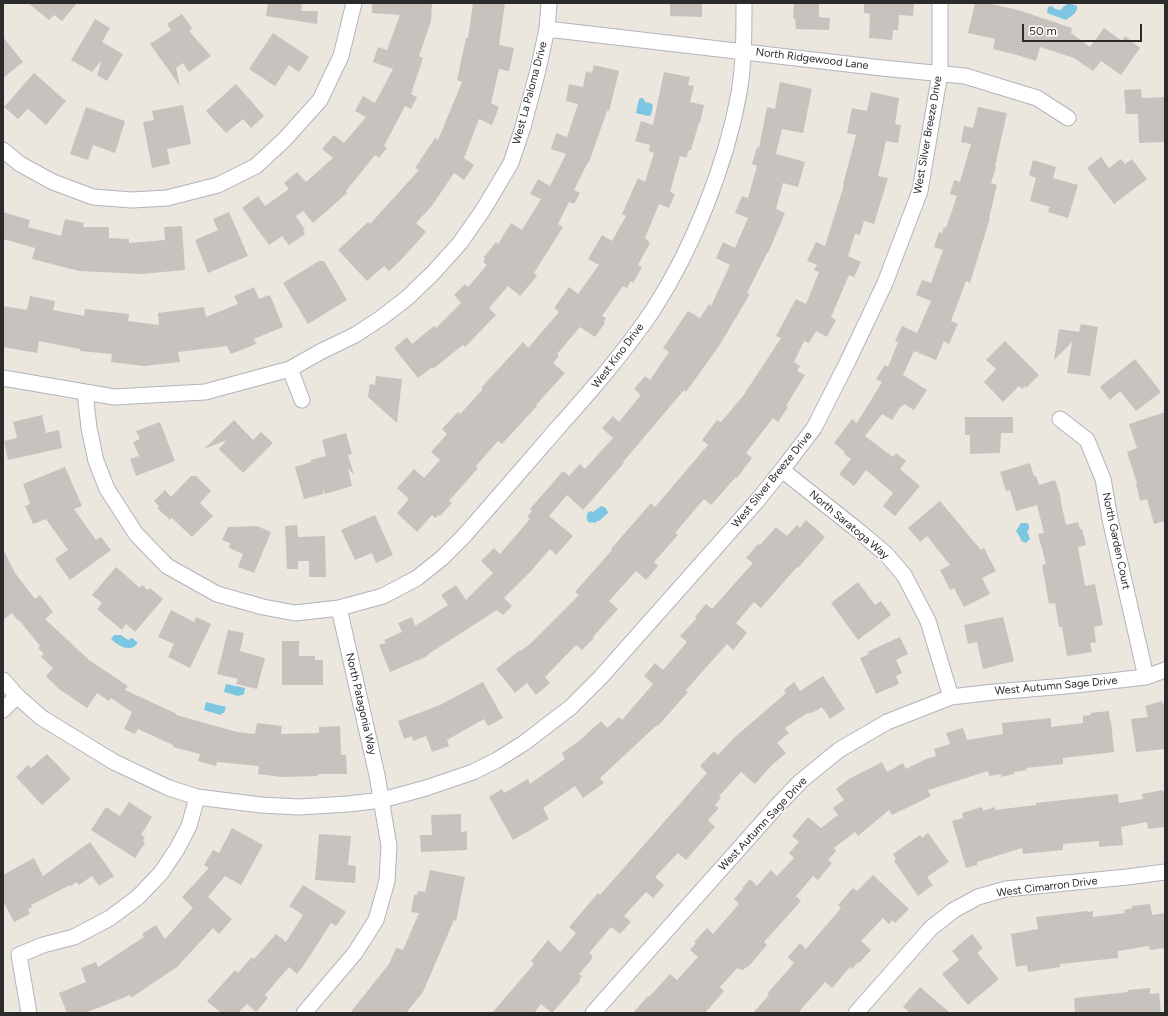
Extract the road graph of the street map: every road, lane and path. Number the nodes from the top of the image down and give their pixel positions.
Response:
1 (354, 3) edge
2 (549, 3) edge
3 (744, 3) edge
4 (940, 3) edge
5 (547, 29) junction
6 (744, 51) junction
7 (940, 74) junction
8 (1068, 118) dead end
9 (3, 150) edge
10 (290, 369) junction
11 (3, 378) edge
12 (85, 392) junction
13 (302, 400) dead end
14 (1060, 419) dead end
15 (782, 470) junction
16 (339, 608) junction
17 (1165, 670) edge
18 (1146, 677) junction
19 (3, 680) edge
20 (17, 696) junction
21 (950, 697) junction
22 (3, 710) edge
23 (198, 796) junction
24 (382, 800) junction
25 (1165, 872) edge
26 (29, 1013) edge
27 (304, 1013) edge
28 (593, 1013) edge
29 (856, 1013) edge

1 - 9 street
2 - 5 street, West La Paloma Drive
3 - 6 street, West Kino Drive
4 - 7 street, West Silver Breeze Drive
5 - 6 street, North Ridgewood Lane
5 - 10 street, West La Paloma Drive
6 - 7 street, North Ridgewood Lane
6 - 16 street, West Kino Drive
7 - 8 street, North Ridgewood Lane
7 - 15 street, West Silver Breeze Drive
10 - 12 street, West La Paloma Drive
10 - 13 street
11 - 12 street, West La Paloma Drive
12 - 16 street, West Kino Drive
14 - 18 street, North Garden Court
15 - 21 street, North Saratoga Way
15 - 24 street, West Silver Breeze Drive
16 - 24 street, North Patagonia Way
17 - 18 street, West Autumn Sage Drive
18 - 21 street, West Autumn Sage Drive
19 - 20 street, West Silver Breeze Drive
20 - 22 street
20 - 23 street, West Silver Breeze Drive
21 - 28 street, West Autumn Sage Drive
23 - 24 street, West Silver Breeze Drive
23 - 26 street
24 - 27 street, North Patagonia Way
25 - 29 street, West Cimarron Drive

